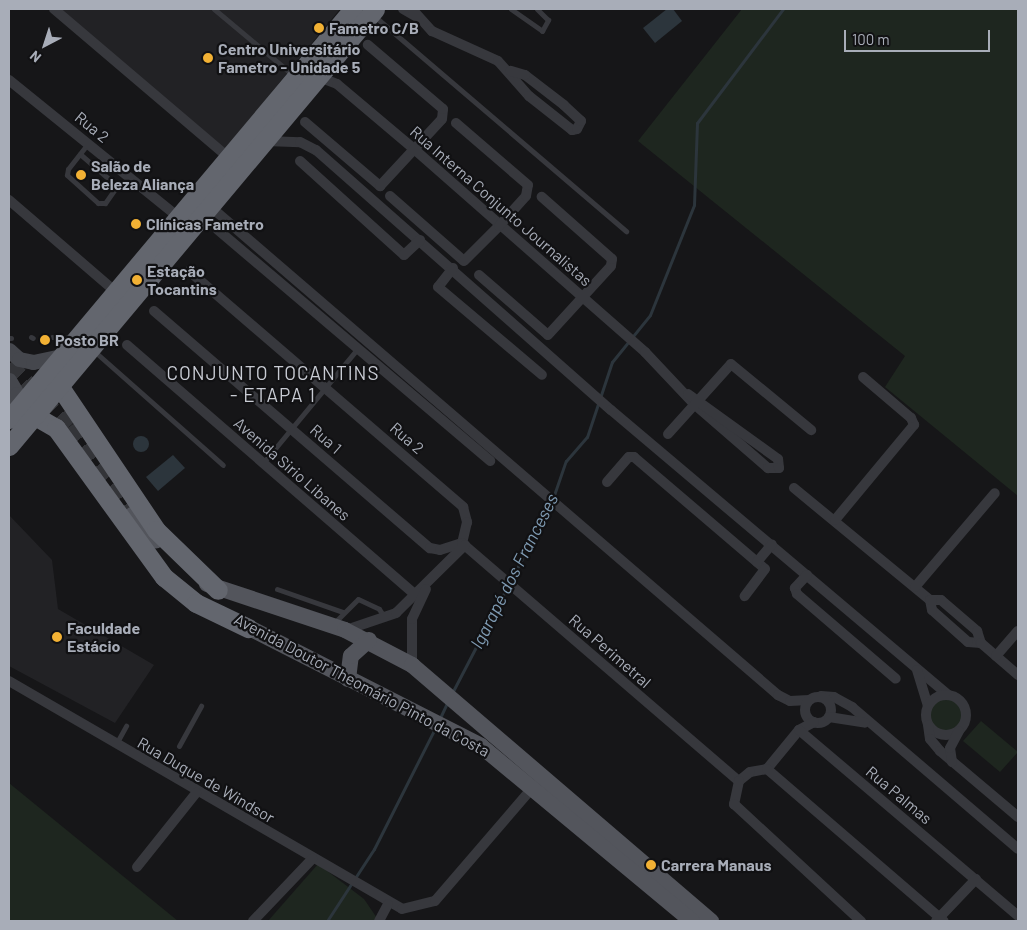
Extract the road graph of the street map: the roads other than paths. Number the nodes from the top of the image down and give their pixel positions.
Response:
1 (54, 9) edge
2 (214, 9) edge
3 (352, 9) edge
4 (402, 9) edge
5 (412, 9) edge
6 (511, 9) edge
7 (537, 9) edge
8 (373, 11) edge
9 (420, 19) junction
10 (368, 45) dead end
11 (324, 70) junction
12 (511, 71) junction
13 (294, 76) junction
14 (9, 80) edge
15 (337, 84) junction
16 (305, 122) dead end
17 (280, 123) junction
18 (456, 123) dead end
19 (266, 141) junction
20 (294, 142) junction
21 (88, 143) junction
22 (414, 149) junction
23 (80, 154) junction
24 (228, 157) junction
25 (300, 161) dead end
26 (390, 196) dead end
27 (542, 197) dead end
28 (9, 200) edge
29 (212, 208) junction
30 (178, 217) junction
31 (499, 226) junction
32 (218, 230) dead end
33 (626, 231) dead end
34 (420, 240) junction
35 (453, 268) junction
36 (189, 271) dead end
37 (479, 275) dead end
38 (116, 292) junction
39 (583, 299) junction
40 (154, 311) dead end
41 (52, 338) dead end
42 (77, 338) junction
43 (127, 345) dead end
44 (12, 346) edge
45 (358, 348) junction
46 (92, 349) junction
47 (62, 356) junction
48 (542, 375) dead end
49 (863, 377) dead end
50 (9, 379) edge
51 (325, 386) junction
52 (60, 387) junction
53 (696, 402) junction
54 (35, 416) junction
55 (11, 417) edge
56 (291, 429) junction
57 (811, 430) dead end
58 (668, 434) dead end
59 (9, 446) edge
60 (490, 460) dead end
61 (263, 463) junction
62 (224, 465) dead end
63 (607, 482) dead end
64 (794, 488) dead end
65 (994, 493) dead end
66 (835, 520) junction
67 (464, 544) junction
68 (772, 544) junction
69 (757, 562) junction
70 (808, 575) junction
71 (429, 583) junction
72 (915, 587) junction
73 (218, 590) junction
74 (277, 590) dead end
75 (416, 595) junction
76 (745, 596) dead end
77 (343, 612) junction
78 (386, 619) junction
79 (248, 628) junction
80 (338, 628) junction
81 (1018, 631) edge
82 (369, 640) junction
83 (996, 656) junction
84 (412, 665) junction
85 (917, 669) junction
86 (1018, 675) edge
87 (348, 679) junction
88 (896, 679) dead end
89 (9, 681) edge
90 (948, 695) junction
91 (821, 696) junction
92 (809, 700) junction
93 (928, 705) junction
94 (201, 706) dead end
95 (829, 717) junction
96 (814, 722) junction
97 (867, 724) junction
98 (928, 725) junction
99 (126, 726) dead end
100 (799, 730) junction
101 (959, 730) junction
102 (115, 745) junction
103 (179, 746) dead end
104 (952, 762) junction
105 (768, 770) junction
106 (739, 782) junction
107 (534, 786) junction
108 (196, 793) junction
109 (1018, 817) edge
110 (1018, 850) edge
111 (312, 860) junction
112 (137, 867) dead end
113 (976, 879) junction
114 (390, 906) junction
115 (1018, 916) edge
116 (940, 920) edge
117 (253, 921) edge
118 (379, 921) edge
119 (385, 921) edge
120 (692, 921) edge
121 (711, 921) edge
122 (861, 921) edge

1 - 24 street
2 - 13 lane
3 - 13 highway
4 - 9 street
5 - 9 street
6 - 7 lane
8 - 11 highway
8 - 33 lane
9 - 12 street
10 - 22 street
11 - 15 street, Rua Interna Conjunto Journalistas
11 - 15 street
11 - 17 highway
12 - 12 street
13 - 24 highway
14 - 21 street, Rua 2
15 - 22 street, Rua Interna Conjunto Journalistas
16 - 22 street
17 - 19 highway
17 - 20 street
18 - 31 street
19 - 20 street
19 - 29 highway
20 - 34 street
21 - 23 lane
21 - 30 street, Rua 2
22 - 31 street, Rua Interna Conjunto Journalistas
23 - 23 lane
24 - 30 highway
25 - 34 street
26 - 31 street
27 - 39 street
28 - 38 street
29 - 46 highway
29 - 92 street
30 - 38 highway
31 - 39 street, Rua Interna Conjunto Journalistas
32 - 45 street
34 - 35 street
35 - 48 street
35 - 68 street
36 - 51 street, Rua 2
37 - 39 street
38 - 42 highway
39 - 53 street, Rua Interna Conjunto Journalistas
40 - 56 street, Rua 1
41 - 42 lane
42 - 47 highway
43 - 61 street, Avenida Sirio Libanes
44 - 47 street
44 - 50 street
45 - 51 lane
45 - 60 street
46 - 52 highway
46 - 62 lane
47 - 55 highway
49 - 66 street
50 - 55 street
51 - 56 lane
51 - 67 street, Rua 2
52 - 54 highway
52 - 73 highway
53 - 53 street
53 - 57 street
53 - 58 street
54 - 59 highway
54 - 79 highway
56 - 61 lane
56 - 67 street, Rua 1
61 - 75 street, Avenida Sirio Libanes
63 - 69 street
64 - 66 street
65 - 72 street
66 - 72 street
67 - 71 street
67 - 106 street, Rua Perimetral
68 - 69 street
68 - 70 street
69 - 76 street
70 - 85 street
70 - 88 street
71 - 75 street
71 - 84 street
72 - 83 street
73 - 79 main road, Avenida Doutor Theomário Pinto da Costa
73 - 80 main road, Avenida Doutor Theomário Pinto da Costa
74 - 77 lane
75 - 78 street
77 - 78 lane
77 - 80 lane
78 - 80 street
79 - 87 main road, Avenida Doutor Theomário Pinto da Costa
80 - 82 main road, Avenida Doutor Theomário Pinto da Costa
81 - 83 street
82 - 84 main road, Avenida Doutor Theomário Pinto da Costa
82 - 87 main road
83 - 86 street
84 - 121 main road, Avenida Doutor Theomário Pinto da Costa
85 - 90 street
85 - 93 street
87 - 107 main road, Avenida Doutor Theomário Pinto da Costa
89 - 102 street, Rua Duque de Windsor
90 - 93 street
90 - 101 street
91 - 92 street
91 - 95 street
91 - 97 street
92 - 96 street
93 - 98 street
94 - 103 lane
95 - 96 street
95 - 97 street
96 - 100 street
97 - 110 street
98 - 101 street
98 - 104 street
99 - 102 lane
100 - 105 street
100 - 113 street, Rua Palmas
101 - 104 street
102 - 108 street, Rua Duque de Windsor
104 - 109 street
105 - 106 street
105 - 116 street
106 - 122 street
107 - 114 street, Rua Duque de Windsor
107 - 120 main road, Avenida Doutor Theomário Pinto da Costa
108 - 111 street, Rua Duque de Windsor
108 - 112 street
111 - 114 street, Rua Duque de Windsor
111 - 117 street
113 - 115 street, Rua Palmas
113 - 116 street
114 - 118 street
114 - 119 street

